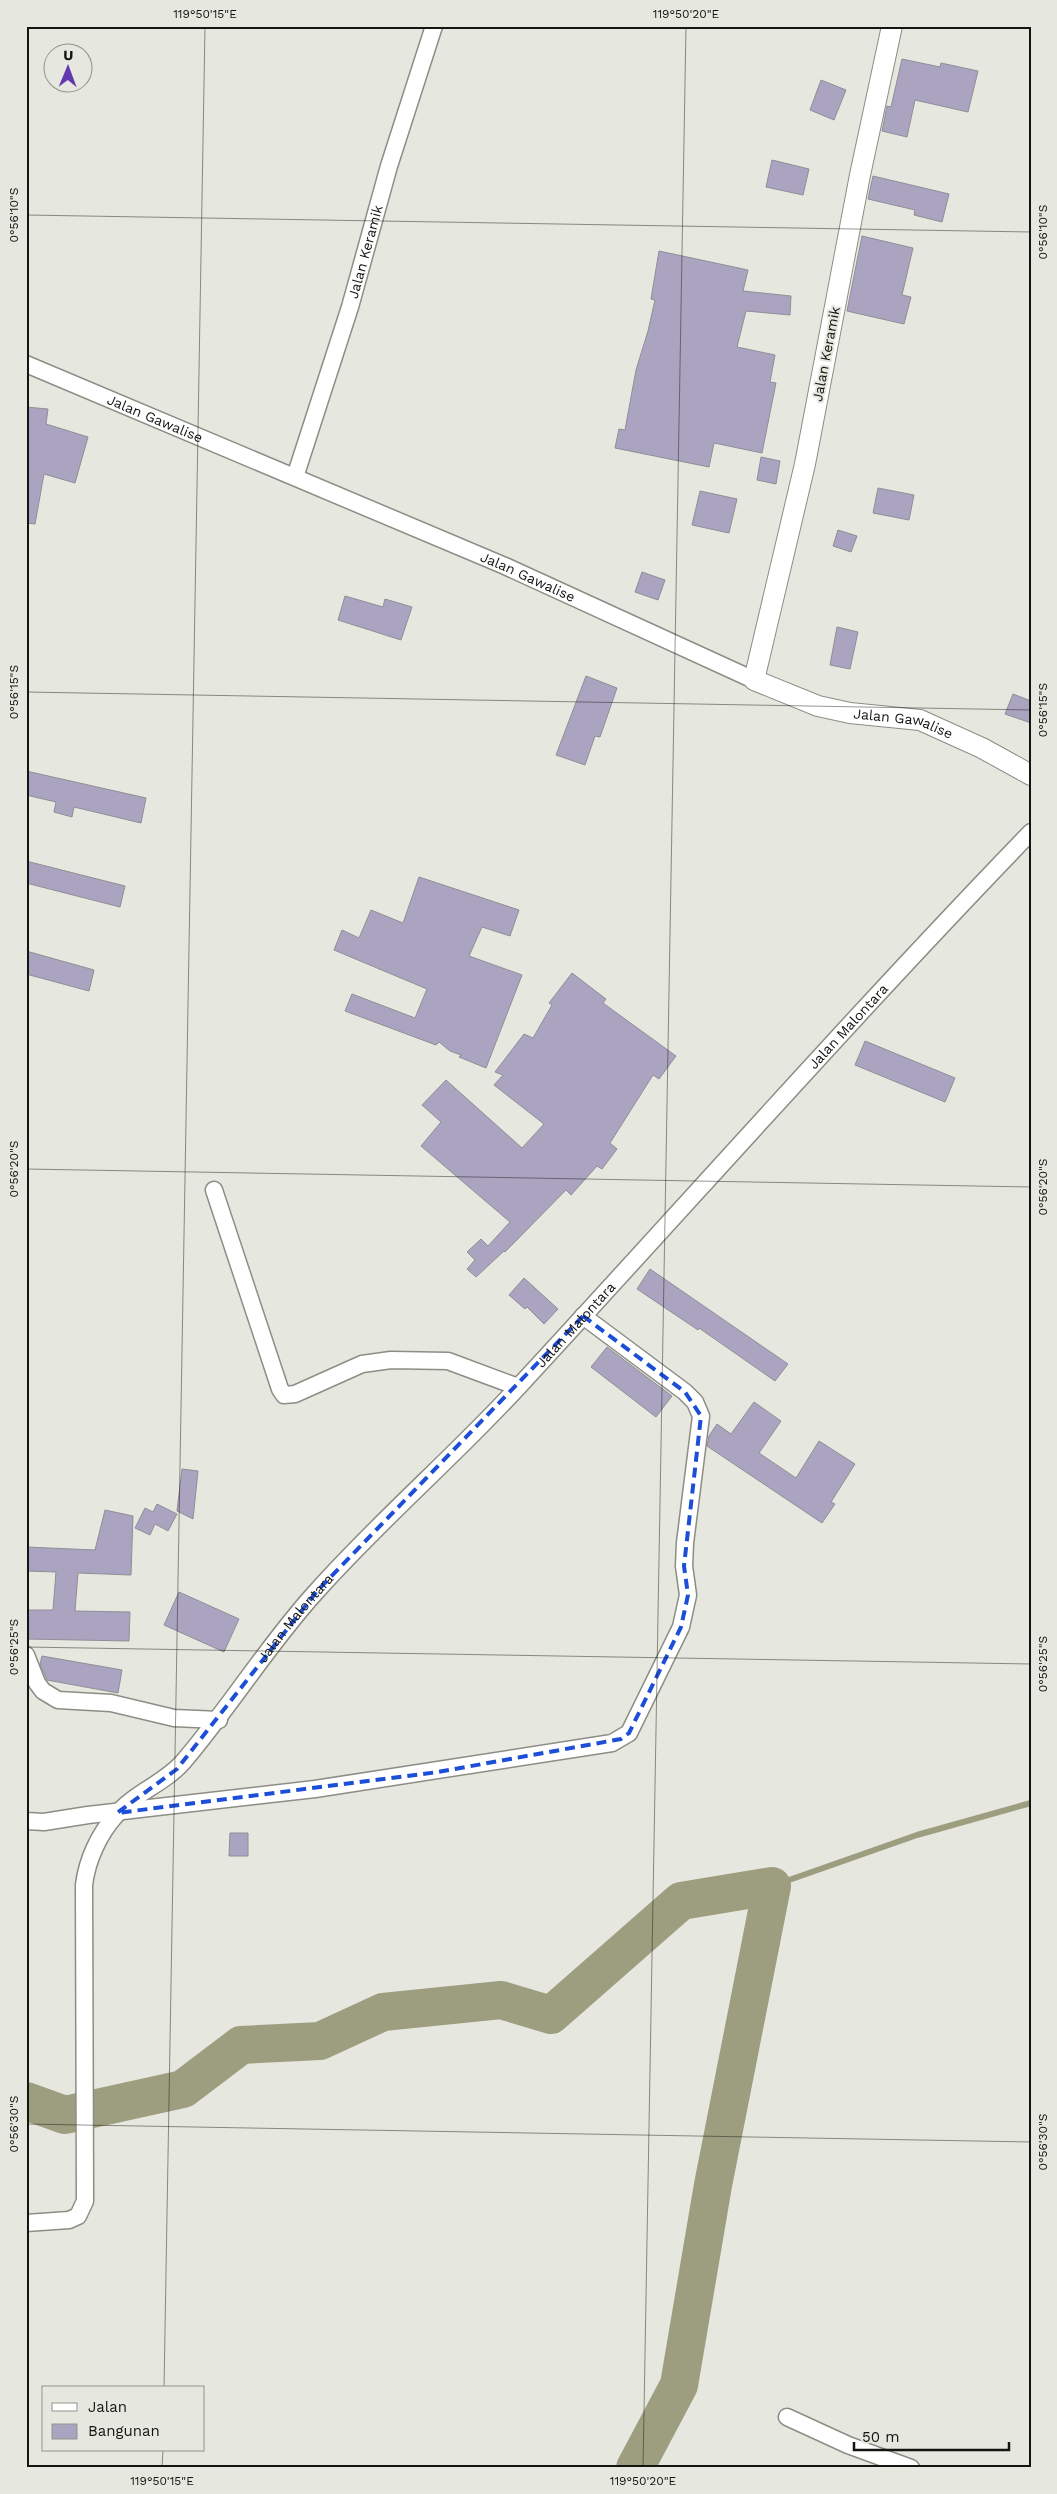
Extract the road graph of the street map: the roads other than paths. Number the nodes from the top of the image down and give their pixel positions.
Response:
1 (434, 26) edge
2 (892, 26) edge
3 (26, 364) edge
4 (295, 477) junction
5 (754, 680) junction
6 (1031, 775) edge
7 (1031, 832) edge
8 (214, 1190) dead end
9 (583, 1316) junction
10 (518, 1387) junction
11 (26, 1655) edge
12 (219, 1720) junction
13 (117, 1813) junction
14 (26, 1821) edge
15 (26, 2223) edge
16 (788, 2417) dead end
17 (911, 2468) edge

1 - 4 street, Jalan Keramik
2 - 5 street, Jalan Keramik
3 - 4 street, Jalan Gawalise
4 - 5 street, Jalan Gawalise
5 - 6 street, Jalan Gawalise
7 - 9 street, Jalan Malontara
8 - 10 street
9 - 10 street, Jalan Malontara
9 - 13 street
10 - 12 street, Jalan Malontara
11 - 12 street
12 - 13 street, Jalan Malontara
13 - 14 street
13 - 15 street
16 - 17 street

